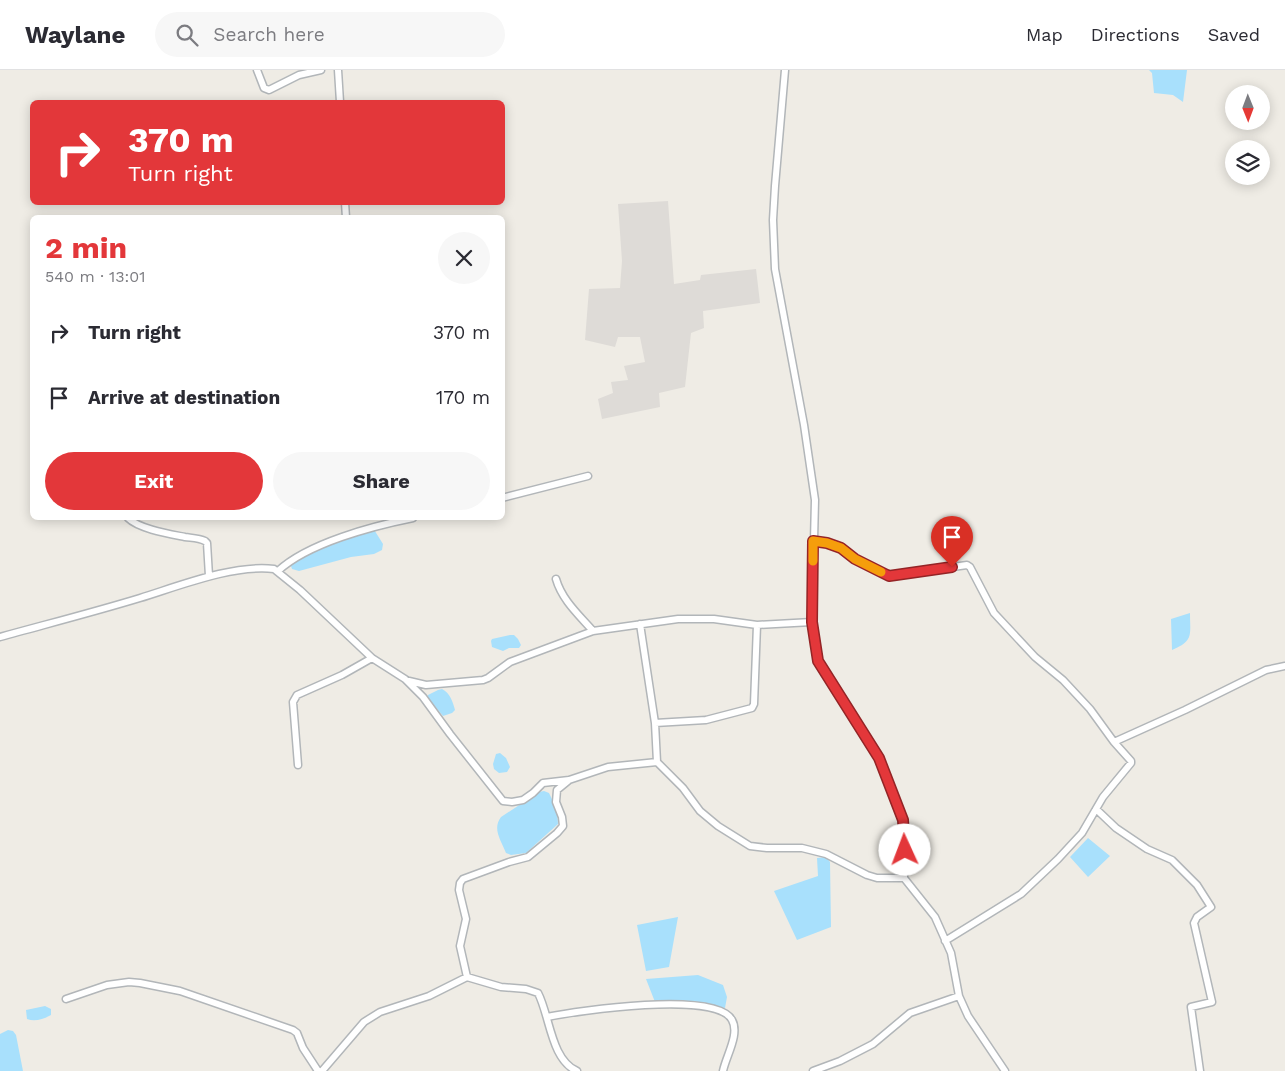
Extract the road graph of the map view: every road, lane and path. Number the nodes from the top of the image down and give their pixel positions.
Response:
1 (257, 70) edge
2 (321, 70) edge
3 (338, 70) edge
4 (785, 70) edge
5 (340, 100) edge
6 (588, 476) dead end
7 (505, 497) edge
8 (131, 520) edge
9 (388, 520) edge
10 (813, 541) junction
11 (278, 571) junction
12 (209, 576) junction
13 (556, 579) dead end
14 (812, 622) junction
15 (640, 624) junction
16 (758, 625) junction
17 (593, 631) junction
18 (0, 637) edge
19 (372, 658) junction
20 (1285, 666) edge
21 (405, 679) junction
22 (655, 723) junction
23 (1114, 742) junction
24 (657, 762) junction
25 (298, 765) dead end
26 (569, 780) junction
27 (1096, 810) junction
28 (904, 878) junction
29 (946, 941) junction
30 (467, 977) junction
31 (959, 996) junction
32 (66, 999) dead end
33 (547, 1017) junction
34 (318, 1071) edge
35 (322, 1071) edge
36 (576, 1071) edge
37 (723, 1071) edge
38 (816, 1071) edge
39 (1005, 1071) edge
40 (1200, 1071) edge

1 - 2 street
3 - 5 street
4 - 10 street
6 - 7 street
8 - 12 street
9 - 11 street
10 - 14 street
10 - 23 street
11 - 12 street
11 - 19 street
12 - 18 street
13 - 17 street
14 - 16 street
14 - 28 street
15 - 16 street
15 - 17 street
15 - 22 street
16 - 22 street
17 - 21 street
19 - 21 street
19 - 25 street
20 - 23 street
21 - 26 street
22 - 24 street
23 - 27 street
24 - 26 street
24 - 28 street
26 - 30 street
27 - 29 street
27 - 40 street
28 - 29 street
29 - 31 street
30 - 33 street
30 - 35 street
31 - 38 street
31 - 39 street
32 - 34 street
33 - 36 street
33 - 37 street

